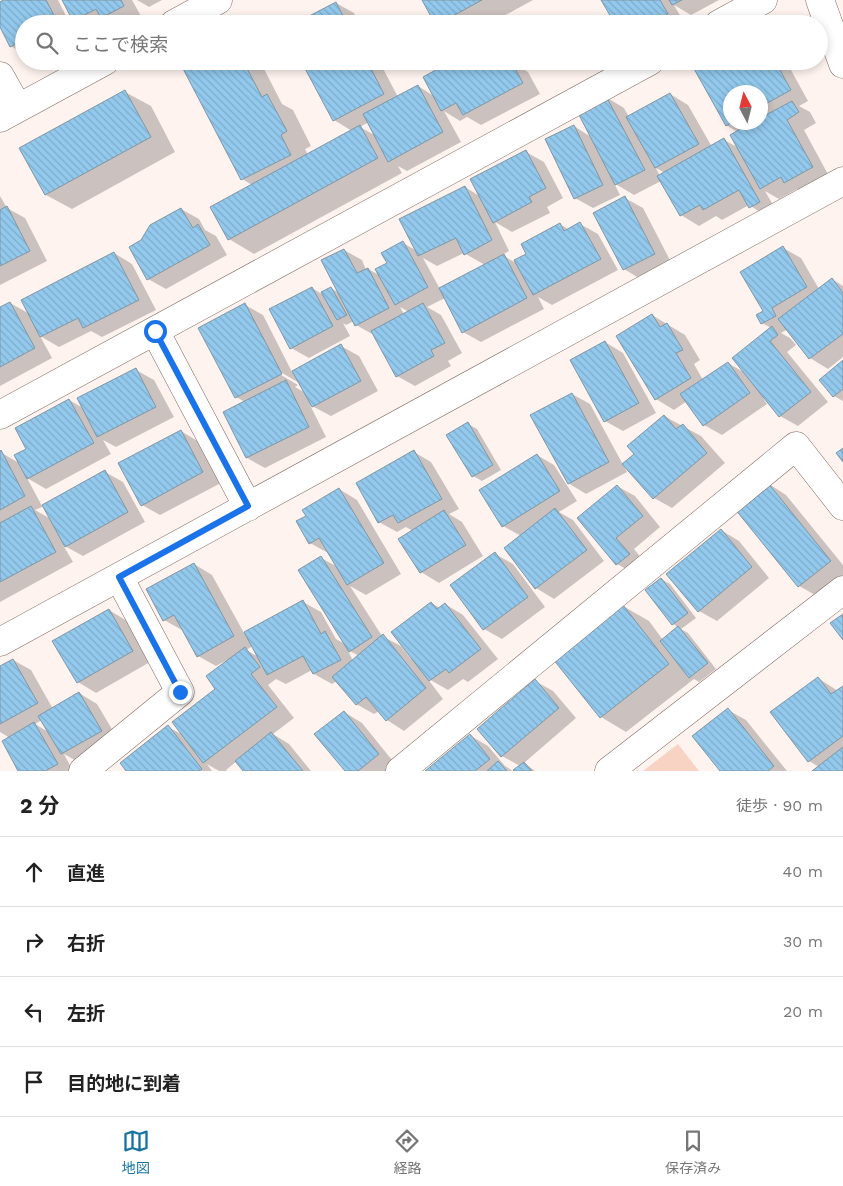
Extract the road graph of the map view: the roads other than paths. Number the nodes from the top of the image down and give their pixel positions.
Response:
1 (218, 0) edge
2 (763, 0) edge
3 (820, 0) edge
4 (190, 15) edge
5 (736, 15) edge
6 (825, 15) edge
7 (828, 22) edge
8 (843, 64) edge
9 (88, 70) edge
10 (634, 70) edge
11 (0, 76) edge
12 (9, 113) edge
13 (843, 182) edge
14 (155, 331) junction
15 (0, 415) edge
16 (248, 506) junction
17 (843, 506) edge
18 (119, 577) junction
19 (843, 590) edge
20 (0, 642) edge
21 (83, 771) edge
22 (400, 771) edge
23 (610, 771) edge

1 - 4 street
2 - 5 street
3 - 6 street
7 - 8 street
9 - 12 street
10 - 14 street
11 - 12 street
13 - 16 street
14 - 15 street
14 - 16 street
16 - 18 street
17 - 22 street
18 - 20 street
18 - 21 street
19 - 23 street

